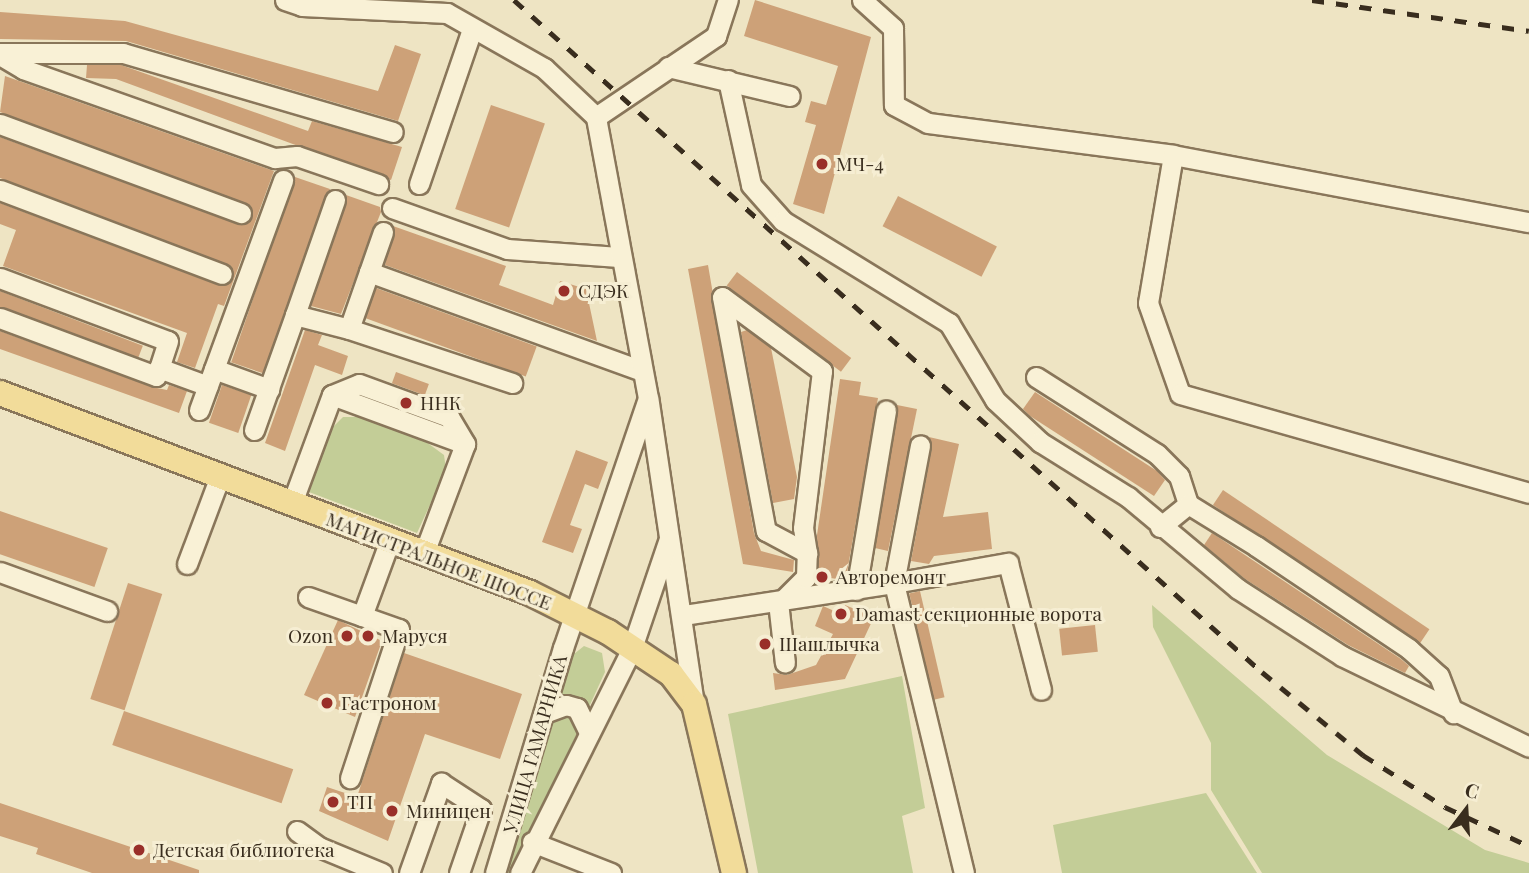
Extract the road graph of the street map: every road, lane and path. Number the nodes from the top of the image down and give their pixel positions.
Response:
1 (285, 0) edge
2 (729, 0) edge
3 (862, 0) edge
4 (472, 29) junction
5 (0, 54) edge
6 (668, 67) junction
7 (728, 80) junction
8 (790, 96) dead end
9 (596, 117) junction
10 (0, 124) edge
11 (393, 132) dead end
12 (1173, 155) junction
13 (283, 180) dead end
14 (378, 184) dead end
15 (419, 184) dead end
16 (0, 190) edge
17 (335, 200) dead end
18 (392, 208) dead end
19 (241, 213) dead end
20 (1529, 222) edge
21 (383, 232) dead end
22 (619, 257) junction
23 (369, 272) junction
24 (222, 274) dead end
25 (0, 278) edge
26 (295, 315) junction
27 (0, 318) edge
28 (349, 329) junction
29 (159, 368) junction
30 (642, 371) junction
31 (1036, 377) dead end
32 (211, 378) junction
33 (512, 383) dead end
34 (269, 388) junction
35 (0, 393) edge
36 (648, 398) junction
37 (199, 410) dead end
38 (886, 410) dead end
39 (254, 430) dead end
40 (920, 445) dead end
41 (220, 476) junction
42 (1529, 494) edge
43 (292, 503) junction
44 (1188, 504) junction
45 (1160, 527) junction
46 (670, 538) junction
47 (390, 540) junction
48 (807, 552) junction
49 (424, 553) junction
50 (187, 564) dead end
51 (0, 572) edge
52 (894, 583) junction
53 (856, 590) junction
54 (308, 597) dead end
55 (780, 602) junction
56 (107, 611) dead end
57 (574, 615) junction
58 (684, 615) junction
59 (362, 616) junction
60 (632, 648) junction
61 (785, 663) dead end
62 (1041, 690) dead end
63 (694, 704) junction
64 (544, 713) junction
65 (1453, 713) junction
66 (589, 733) junction
67 (1529, 747) edge
68 (350, 778) dead end
69 (297, 831) dead end
70 (532, 842) junction
71 (382, 873) edge
72 (409, 873) edge
73 (459, 873) edge
74 (495, 873) edge
75 (520, 873) edge
76 (611, 873) edge
77 (734, 873) edge
78 (964, 873) edge

1 - 4 street
2 - 6 street
3 - 12 street
4 - 9 street
4 - 15 street
5 - 11 street
5 - 14 street
6 - 7 street
6 - 9 street
7 - 8 street
7 - 45 street
9 - 22 street
10 - 19 street
12 - 20 street
12 - 42 street
13 - 32 street
16 - 24 street
17 - 26 street
18 - 22 street
21 - 23 street
22 - 30 street
23 - 28 street
23 - 30 street
25 - 29 street
26 - 28 street
26 - 34 street
27 - 29 street
28 - 33 street
29 - 32 street
30 - 36 street
31 - 44 street
32 - 34 street
32 - 37 street
34 - 39 street
35 - 41 main road, МАГИСТРАЛЬНОЕ ШОССЕ
36 - 46 street
36 - 57 street, УЛИЦА ГАМАРНИКА
38 - 53 street
40 - 52 street
41 - 43 main road, МАГИСТРАЛЬНОЕ ШОССЕ
41 - 50 street
43 - 47 main road, МАГИСТРАЛЬНОЕ ШОССЕ
43 - 49 street
44 - 45 street
44 - 65 street
45 - 65 street
46 - 58 street
46 - 60 street, УЛИЦА ГАМАРНИКА
47 - 49 main road, МАГИСТРАЛЬНОЕ ШОССЕ
47 - 59 street
48 - 48 street
48 - 55 street
49 - 57 main road, МАГИСТРАЛЬНОЕ ШОССЕ
51 - 56 street
52 - 53 street
52 - 62 street
52 - 78 street
53 - 55 street
54 - 59 street
55 - 58 street
55 - 61 street
57 - 60 main road, МАГИСТРАЛЬНОЕ ШОССЕ
57 - 64 street, УЛИЦА ГАМАРНИКА
58 - 63 street
59 - 68 street
60 - 63 main road, МАГИСТРАЛЬНОЕ ШОССЕ
60 - 66 street, УЛИЦА ГАМАРНИКА
63 - 77 main road, МАГИСТРАЛЬНОЕ ШОССЕ
64 - 66 street
64 - 74 street, УЛИЦА ГАМАРНИКА
65 - 67 street
66 - 70 street, УЛИЦА ГАМАРНИКА
69 - 71 street
70 - 75 street, УЛИЦА ГАМАРНИКА
70 - 76 street
72 - 73 street

